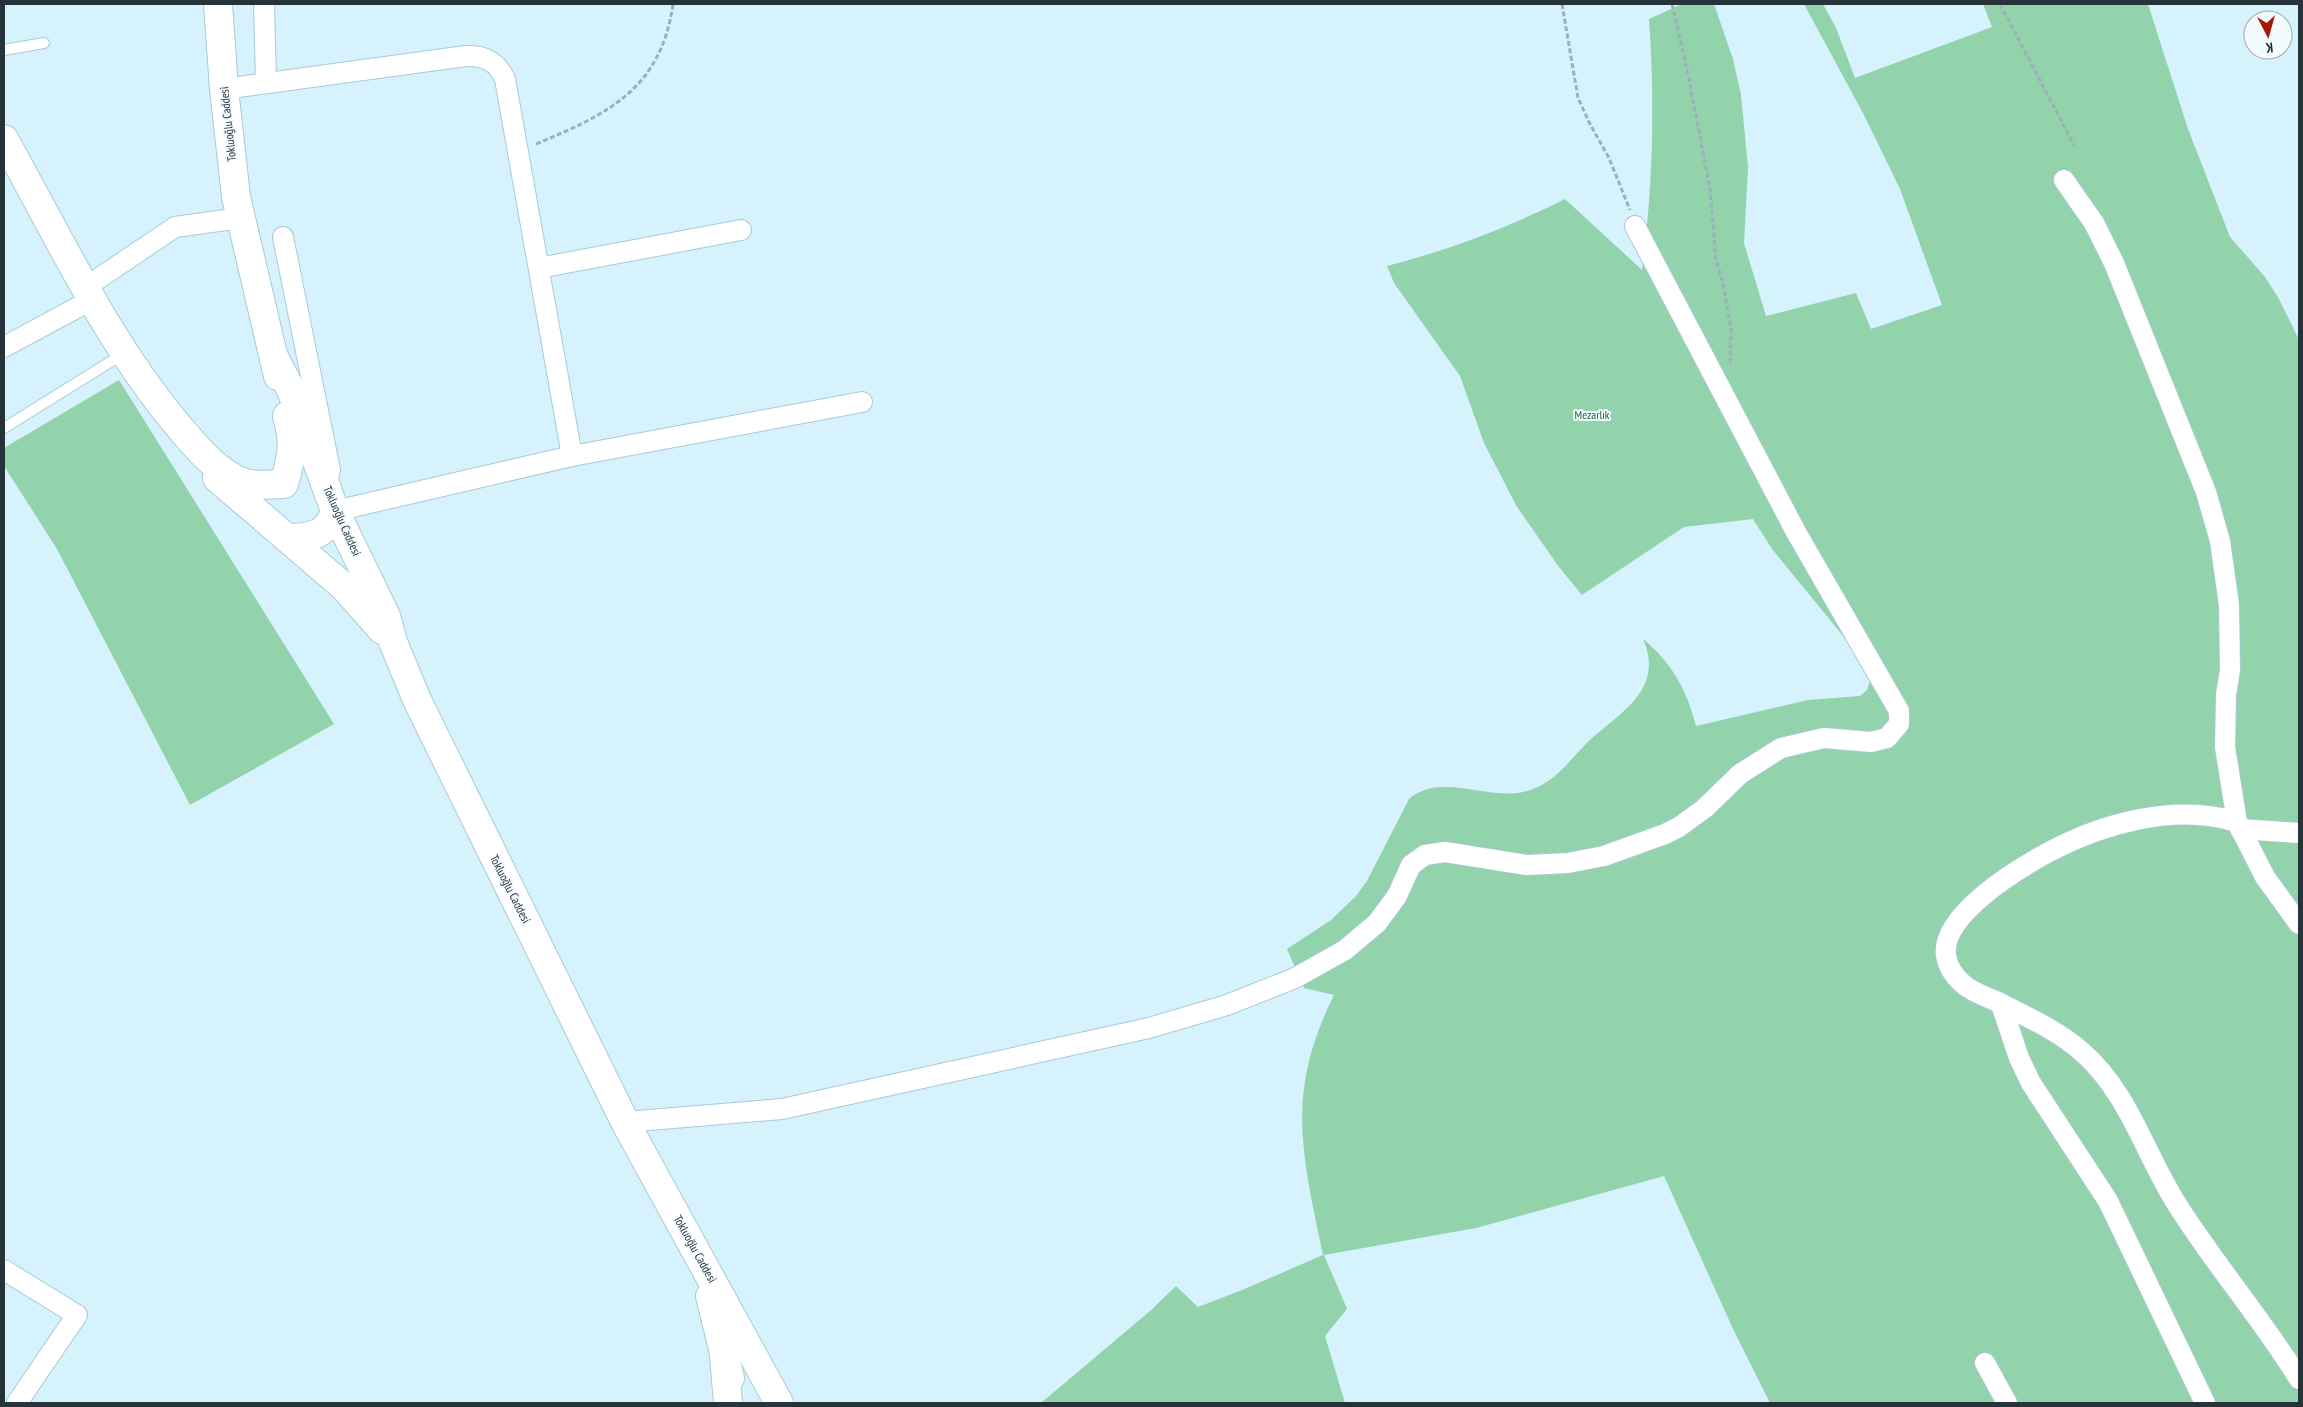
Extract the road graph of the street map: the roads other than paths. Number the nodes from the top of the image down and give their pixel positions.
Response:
1 (218, 4) edge
2 (264, 4) edge
3 (44, 43) dead end
4 (4, 50) edge
5 (266, 83) junction
6 (224, 89) junction
7 (4, 139) edge
8 (2064, 180) dead end
9 (240, 218) junction
10 (1635, 226) road end
11 (741, 230) dead end
12 (283, 237) dead end
13 (538, 268) junction
14 (89, 293) junction
15 (4, 347) edge
16 (123, 354) junction
17 (275, 359) junction
18 (862, 402) dead end
19 (4, 428) edge
20 (197, 448) junction
21 (572, 456) junction
22 (284, 484) junction
23 (326, 486) junction
24 (335, 511) junction
25 (280, 530) junction
26 (393, 642) junction
27 (2239, 825) junction
28 (2299, 833) edge
29 (2299, 924) edge
30 (2001, 1004) junction
31 (625, 1122) junction
32 (701, 1261) junction
33 (4, 1270) edge
34 (724, 1356) junction
35 (1985, 1363) dead end
36 (2299, 1379) edge
37 (17, 1403) edge
38 (728, 1403) edge
39 (737, 1403) edge
40 (779, 1403) edge
41 (2007, 1403) edge
42 (2206, 1403) edge

1 - 6 main road, Tokluoğlu Caddesi
2 - 5 street
3 - 4 lane
5 - 6 street
5 - 13 street
6 - 9 main road, Tokluoğlu Caddesi
7 - 14 main road
8 - 27 street
9 - 14 street
9 - 17 main road, Tokluoğlu Caddesi
10 - 31 street
11 - 13 street
12 - 23 street
13 - 21 street
14 - 15 street
14 - 16 main road
16 - 19 lane
16 - 20 main road
17 - 22 main road, Tokluoğlu Caddesi
17 - 23 main road, Tokluoğlu Caddesi
18 - 21 street
20 - 22 main road
20 - 25 main road
21 - 24 street
22 - 23 main road
22 - 25 main road
23 - 24 main road, Tokluoğlu Caddesi
24 - 25 main road
24 - 26 main road, Tokluoğlu Caddesi
25 - 26 main road
26 - 31 main road, Tokluoğlu Caddesi
27 - 28 street
27 - 29 street
27 - 30 street
30 - 36 street
30 - 42 street
31 - 32 main road, Tokluoğlu Caddesi
32 - 34 main road
32 - 40 main road, Tokluoğlu Caddesi
33 - 37 street
34 - 38 main road
34 - 39 main road
35 - 41 street

